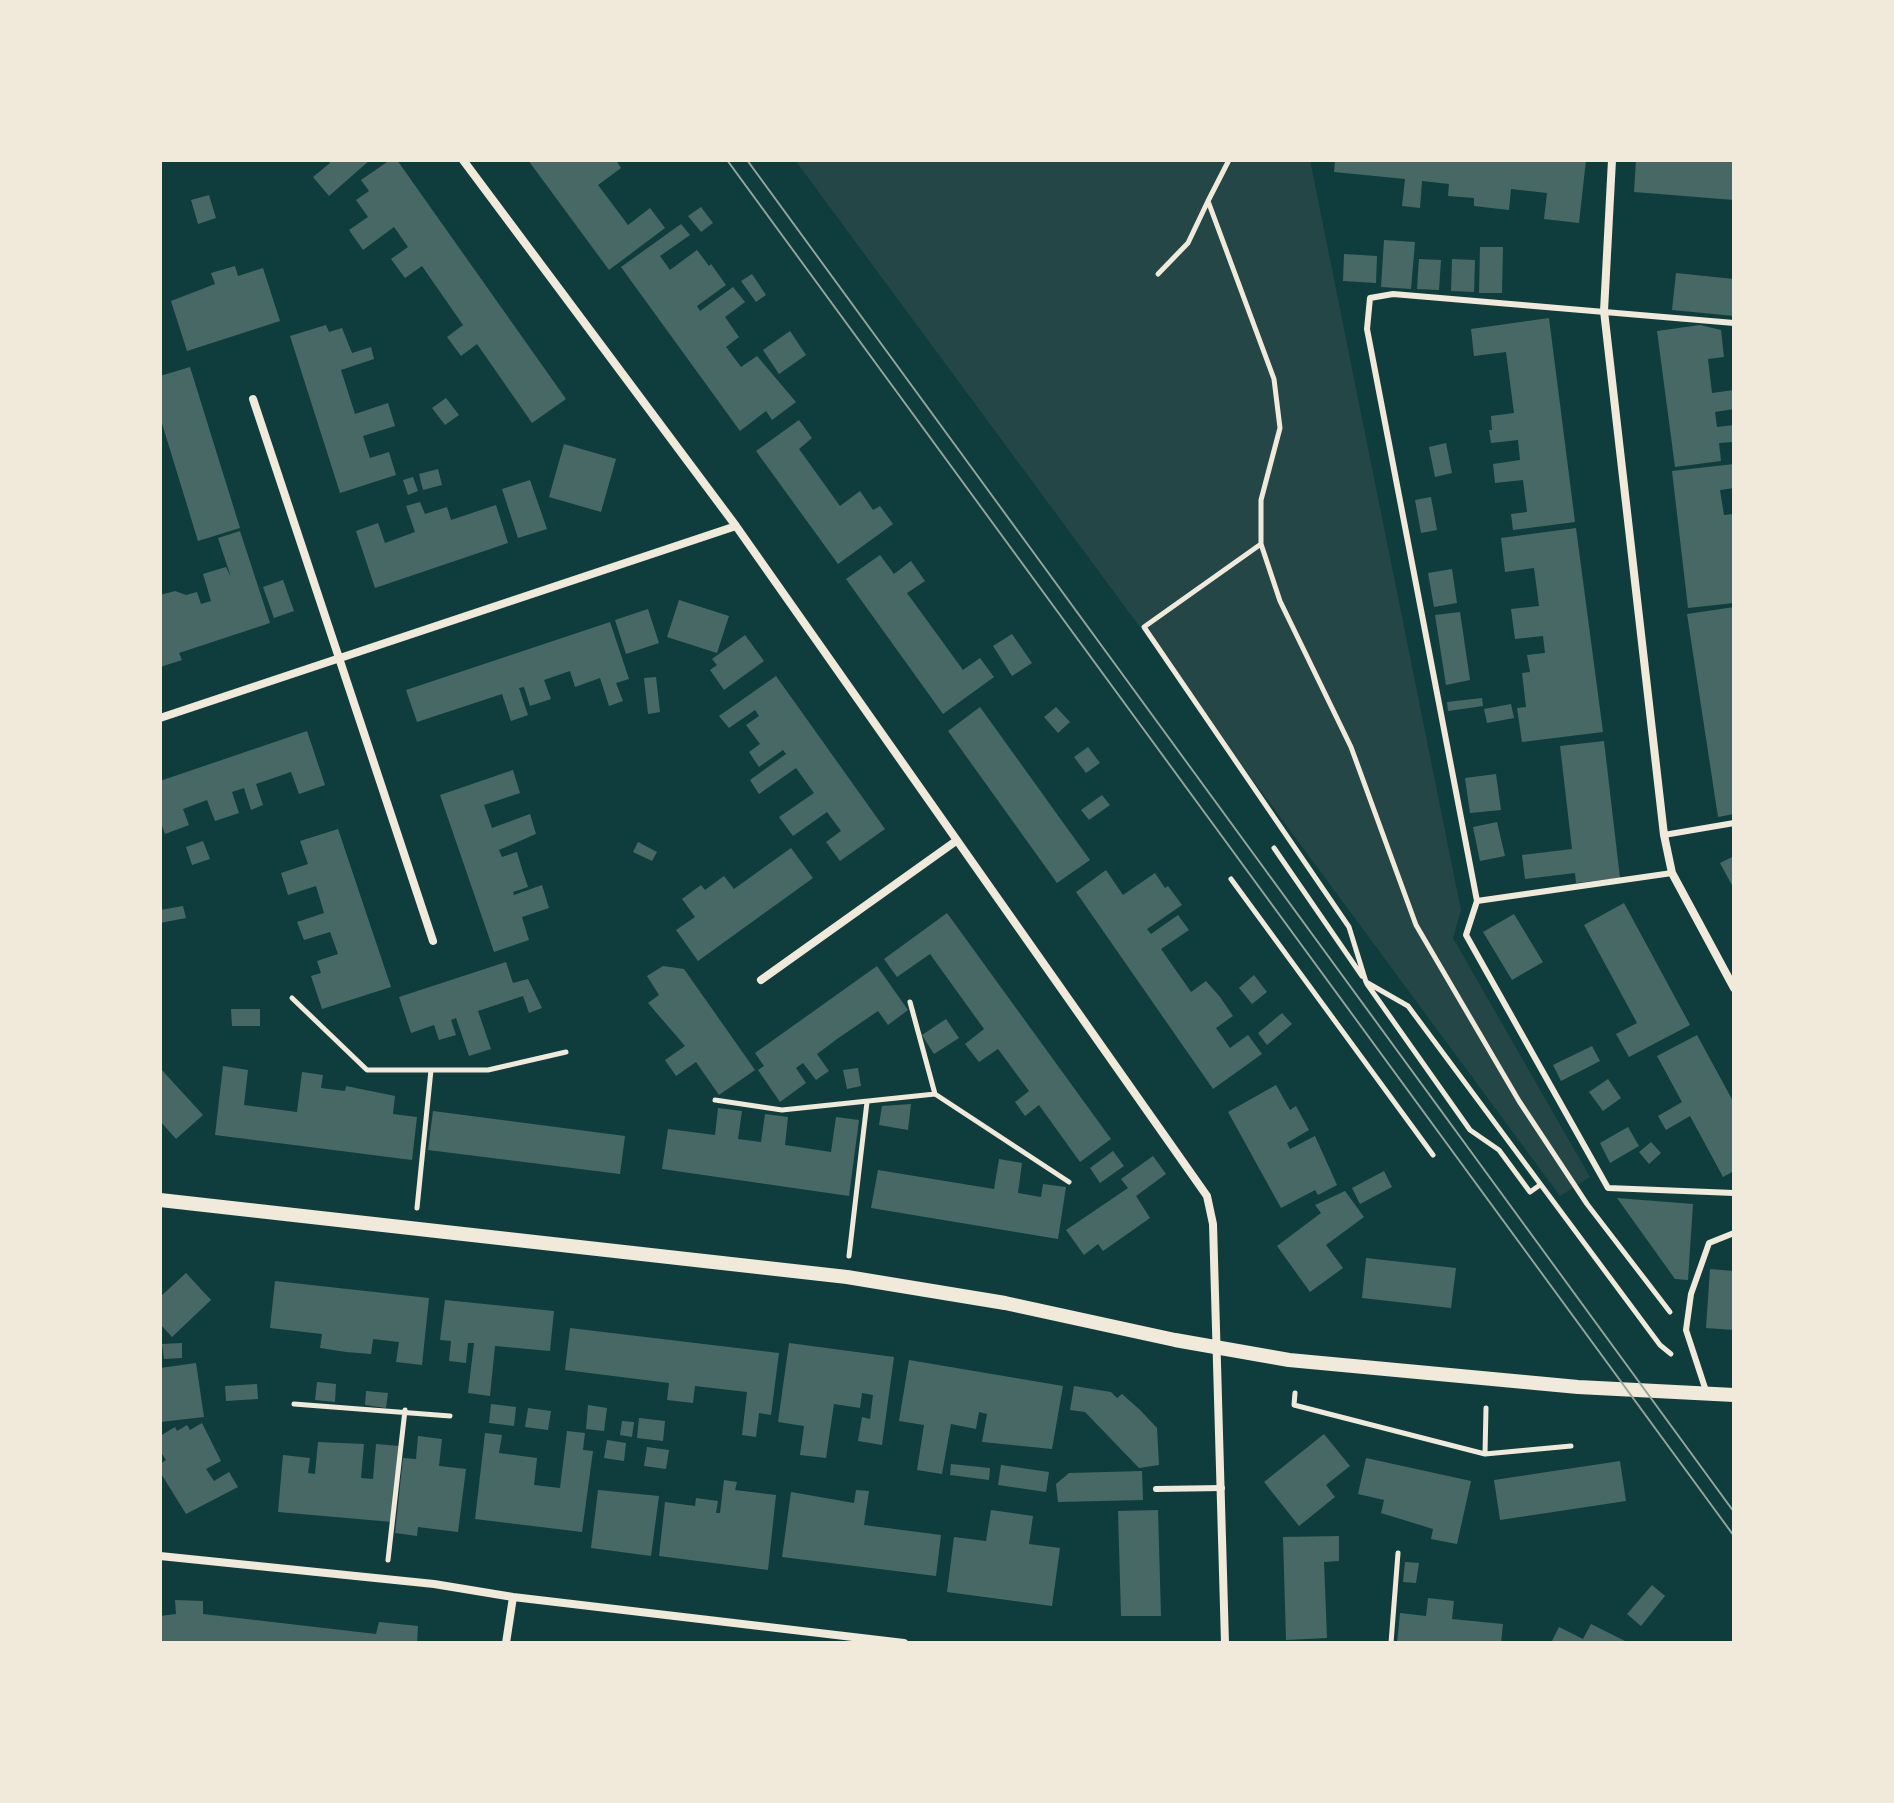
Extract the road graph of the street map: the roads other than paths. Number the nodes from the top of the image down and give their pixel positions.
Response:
1 (463, 160) edge
2 (1612, 160) edge
3 (1604, 311) junction
4 (1734, 323) edge
5 (253, 399) dead end
6 (736, 526) junction
7 (339, 658) junction
8 (160, 718) edge
9 (1734, 823) edge
10 (1664, 835) junction
11 (956, 841) junction
12 (1672, 873) junction
13 (1477, 901) junction
14 (433, 941) dead end
15 (761, 980) dead end
16 (1734, 988) edge
17 (1734, 1193) edge
18 (160, 1200) edge
19 (1734, 1233) edge
20 (1216, 1348) junction
21 (1707, 1394) junction
22 (1734, 1395) edge
23 (1222, 1488) junction
24 (1156, 1489) dead end
25 (160, 1556) edge
26 (513, 1597) junction
27 (506, 1643) edge
28 (904, 1643) edge
29 (1225, 1643) edge

1 - 6 street
2 - 3 street
3 - 4 lane
3 - 10 street
3 - 13 lane
5 - 7 street
6 - 7 street
6 - 11 street
7 - 8 street
7 - 14 street
9 - 10 lane
10 - 12 street
11 - 15 street
11 - 20 street
12 - 13 lane
12 - 16 street
13 - 17 lane
18 - 20 street
19 - 21 lane
20 - 21 street
20 - 23 street
21 - 22 street
23 - 24 lane
23 - 29 street
25 - 26 street
26 - 27 street
26 - 28 street

